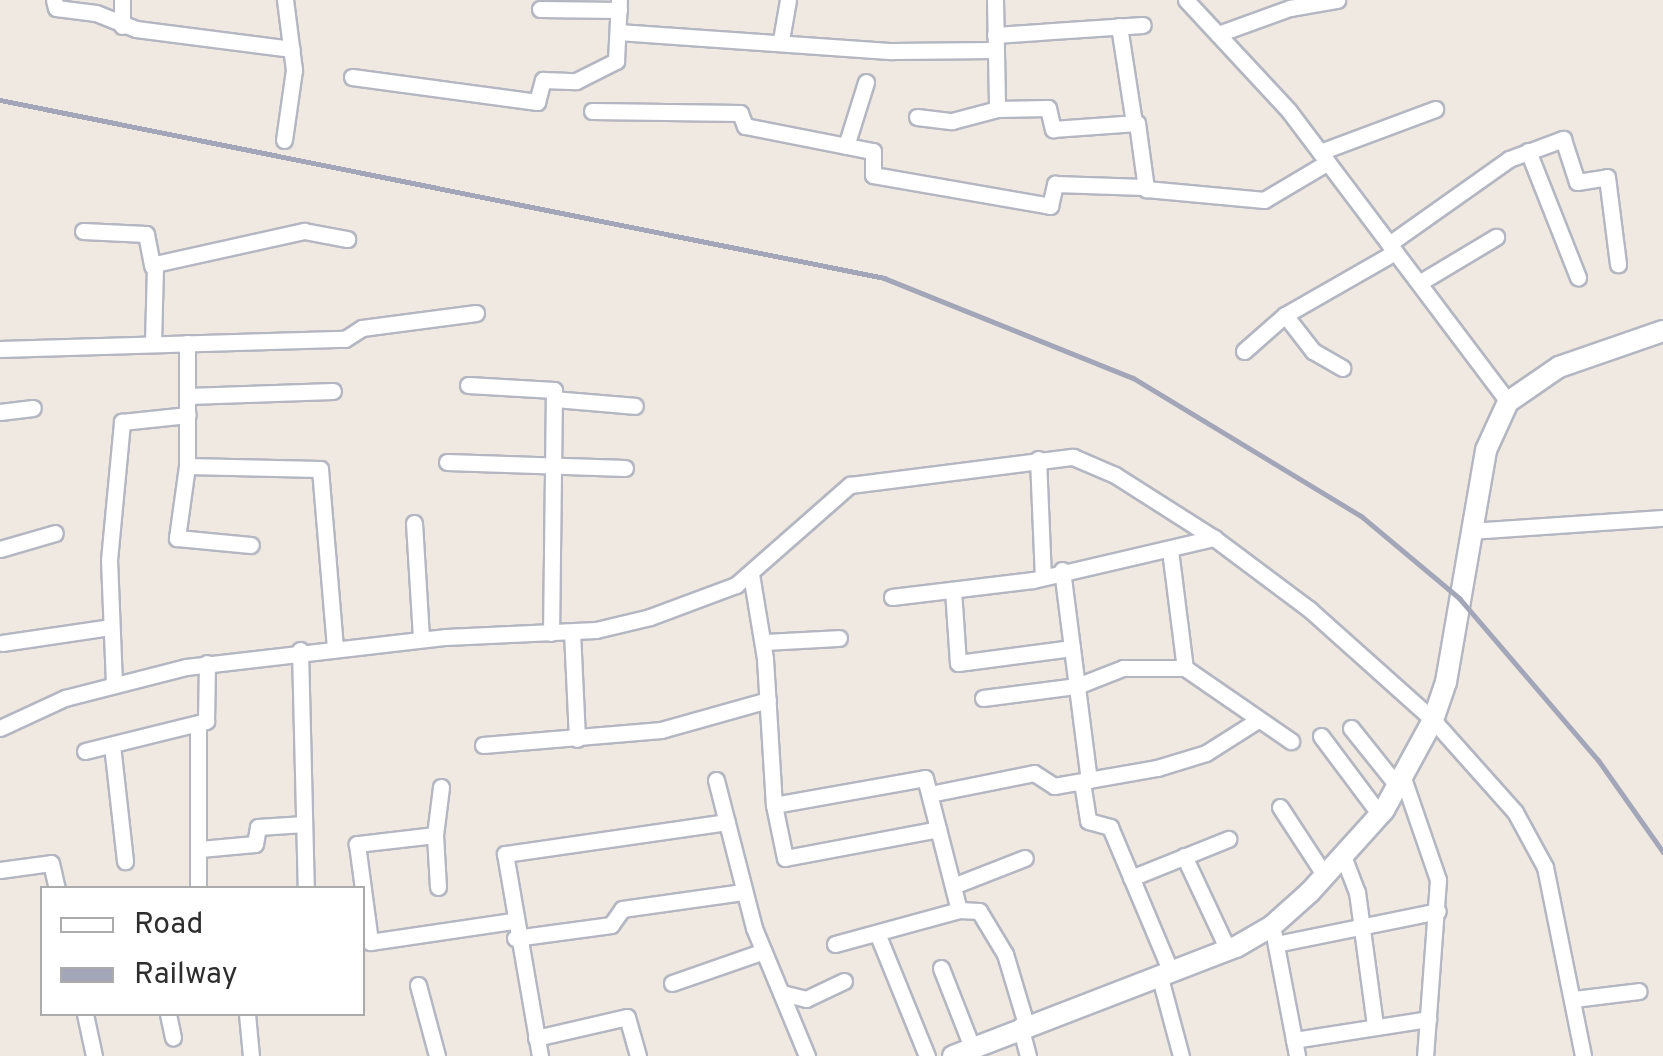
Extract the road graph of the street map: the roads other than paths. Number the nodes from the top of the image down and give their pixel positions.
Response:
1 (54, 0) edge
2 (122, 0) edge
3 (285, 0) edge
4 (788, 0) edge
5 (996, 0) edge
6 (1186, 0) edge
7 (1337, 0) edge
8 (619, 5) edge
9 (1272, 6) edge
10 (540, 10) dead end
11 (1144, 24) dead end
12 (122, 26) junction
13 (1119, 26) junction
14 (618, 32) junction
15 (1218, 34) junction
16 (781, 40) junction
17 (995, 42) junction
18 (292, 49) junction
19 (352, 76) dead end
20 (866, 82) dead end
21 (1436, 108) dead end
22 (997, 109) junction
23 (592, 111) dead end
24 (917, 117) dead end
25 (1134, 123) junction
26 (284, 140) dead end
27 (846, 146) junction
28 (1528, 151) junction
29 (1324, 157) junction
30 (1144, 187) junction
31 (83, 231) dead end
32 (1496, 237) dead end
33 (346, 239) dead end
34 (1392, 248) junction
35 (1618, 264) dead end
36 (152, 266) junction
37 (1578, 277) dead end
38 (1419, 283) junction
39 (476, 314) dead end
40 (1285, 314) junction
41 (1663, 331) edge
42 (153, 343) junction
43 (187, 343) junction
44 (0, 349) edge
45 (1244, 351) dead end
46 (1343, 368) dead end
47 (468, 384) dead end
48 (334, 391) dead end
49 (188, 396) junction
50 (554, 399) junction
51 (1508, 402) junction
52 (635, 406) dead end
53 (33, 408) dead end
54 (0, 412) edge
55 (188, 415) junction
56 (1038, 459) junction
57 (448, 462) dead end
58 (553, 464) junction
59 (187, 466) junction
60 (625, 468) dead end
61 (1663, 518) edge
62 (414, 523) dead end
63 (1470, 531) junction
64 (55, 533) dead end
65 (1214, 538) junction
66 (252, 545) dead end
67 (0, 549) edge
68 (1170, 550) junction
69 (1062, 570) junction
70 (752, 574) junction
71 (1043, 576) junction
72 (953, 590) junction
73 (892, 597) dead end
74 (110, 627) junction
75 (572, 632) junction
76 (551, 634) junction
77 (839, 638) dead end
78 (421, 639) junction
79 (2, 642) edge
80 (764, 642) junction
81 (335, 647) junction
82 (1072, 648) junction
83 (300, 650) junction
84 (207, 663) junction
85 (1184, 668) junction
86 (114, 684) junction
87 (1076, 686) junction
88 (983, 698) dead end
89 (768, 700) junction
90 (1258, 720) junction
91 (1433, 720) junction
92 (198, 725) junction
93 (0, 728) edge
94 (1351, 728) dead end
95 (1321, 736) dead end
96 (577, 740) junction
97 (1290, 741) dead end
98 (483, 744) dead end
99 (112, 745) junction
100 (85, 751) dead end
101 (716, 780) dead end
102 (1085, 781) junction
103 (1402, 784) junction
104 (441, 787) dead end
105 (930, 794) junction
106 (774, 805) junction
107 (1280, 806) dead end
108 (1380, 815) junction
109 (728, 822) junction
110 (304, 824) junction
111 (938, 828) junction
112 (435, 836) junction
113 (1228, 838) dead end
114 (200, 849) junction
115 (1184, 856) junction
116 (1343, 856) junction
117 (1024, 858) dead end
118 (125, 860) dead end
119 (0, 870) edge
120 (1325, 876) junction
121 (1131, 878) junction
122 (57, 886) edge
123 (198, 886) edge
124 (306, 886) edge
125 (363, 886) edge
126 (438, 886) dead end
127 (953, 886) junction
128 (743, 892) junction
129 (365, 900) edge
130 (959, 910) junction
131 (1438, 911) junction
132 (1361, 926) junction
133 (513, 929) junction
134 (877, 933) junction
135 (1274, 935) junction
136 (836, 944) dead end
137 (1228, 950) junction
138 (764, 951) junction
139 (940, 968) dead end
140 (1165, 972) junction
141 (844, 981) dead end
142 (672, 983) dead end
143 (418, 985) dead end
144 (1639, 990) dead end
145 (782, 993) junction
146 (1574, 999) junction
147 (85, 1016) edge
148 (168, 1016) edge
149 (247, 1016) edge
150 (1428, 1018) junction
151 (1023, 1025) junction
152 (1374, 1026) junction
153 (173, 1037) dead end
154 (536, 1038) junction
155 (1296, 1048) edge
156 (963, 1052) edge
157 (94, 1056) edge
158 (251, 1056) edge
159 (438, 1056) edge
160 (540, 1056) edge
161 (638, 1056) edge
162 (807, 1056) edge
163 (927, 1056) edge
164 (1028, 1056) edge
165 (1182, 1056) edge
166 (1426, 1056) edge
167 (1583, 1056) edge

1 - 12 street
2 - 12 street
3 - 18 street
4 - 16 street
5 - 17 street
6 - 15 street
7 - 9 street
8 - 10 street
8 - 14 street
9 - 15 street
11 - 13 street
12 - 18 street
13 - 17 street
13 - 25 street
14 - 16 street
14 - 19 street
15 - 29 street
16 - 17 street
17 - 22 street
18 - 26 street
20 - 27 street
21 - 29 street
22 - 24 street
22 - 25 street
23 - 27 street
25 - 30 street
27 - 30 street
28 - 34 street
28 - 35 street
28 - 37 street
29 - 30 street
29 - 34 street
31 - 36 street
32 - 38 street
33 - 36 street
34 - 38 street
34 - 40 street
36 - 42 street
38 - 51 street
39 - 43 street
40 - 45 street
40 - 46 street
41 - 51 street
42 - 43 street
42 - 44 street
43 - 49 street
47 - 50 street
48 - 49 street
49 - 55 street
50 - 52 street
50 - 58 street
51 - 63 street
53 - 54 street
55 - 59 street
55 - 74 street
56 - 65 street
56 - 70 street
56 - 71 street
57 - 58 street
58 - 60 street
58 - 76 street
59 - 66 street
59 - 81 street
61 - 63 street
62 - 78 street
63 - 91 street
64 - 67 street
65 - 68 street
65 - 91 street
68 - 69 street
68 - 85 street
69 - 71 street
69 - 82 street
70 - 75 street
70 - 80 street
71 - 72 street
72 - 73 street
72 - 82 street
74 - 79 street
74 - 86 street
75 - 76 street
75 - 96 street
76 - 78 street
77 - 80 street
78 - 81 street
80 - 89 street
81 - 83 street
82 - 87 street
83 - 84 street
83 - 110 street
84 - 86 street
84 - 92 street
85 - 87 street
85 - 90 street
86 - 93 street
87 - 88 street
87 - 102 street
89 - 96 street
89 - 106 street
90 - 97 street
90 - 102 street
91 - 103 street
91 - 146 street
92 - 99 street
92 - 114 street
94 - 103 street
95 - 108 street
96 - 98 street
99 - 100 street
99 - 118 street
101 - 109 street
102 - 105 street
102 - 121 street
103 - 108 street
103 - 131 street
104 - 112 street
105 - 106 street
105 - 111 street
106 - 111 street
107 - 120 street
108 - 116 street
109 - 128 street
109 - 133 street
110 - 114 street
110 - 124 street
111 - 127 street
112 - 125 street
112 - 126 street
113 - 115 street
114 - 123 street
115 - 121 street
115 - 137 street
116 - 120 street
116 - 132 street
117 - 127 street
119 - 122 street
120 - 135 street
121 - 140 street
127 - 130 street
128 - 133 street
128 - 138 street
129 - 133 street
130 - 134 street
130 - 151 street
131 - 132 street
131 - 150 street
132 - 135 street
132 - 152 street
133 - 154 street
134 - 136 street
134 - 163 street
135 - 137 street
135 - 155 street
137 - 140 street
138 - 142 street
138 - 145 street
139 - 156 street
140 - 151 street
140 - 165 street
141 - 145 street
143 - 159 street
144 - 146 street
145 - 162 street
146 - 167 street
147 - 157 street
148 - 153 street
149 - 158 street
150 - 152 street
150 - 166 street
151 - 156 street
151 - 164 street
152 - 155 street
154 - 160 street
154 - 161 street

